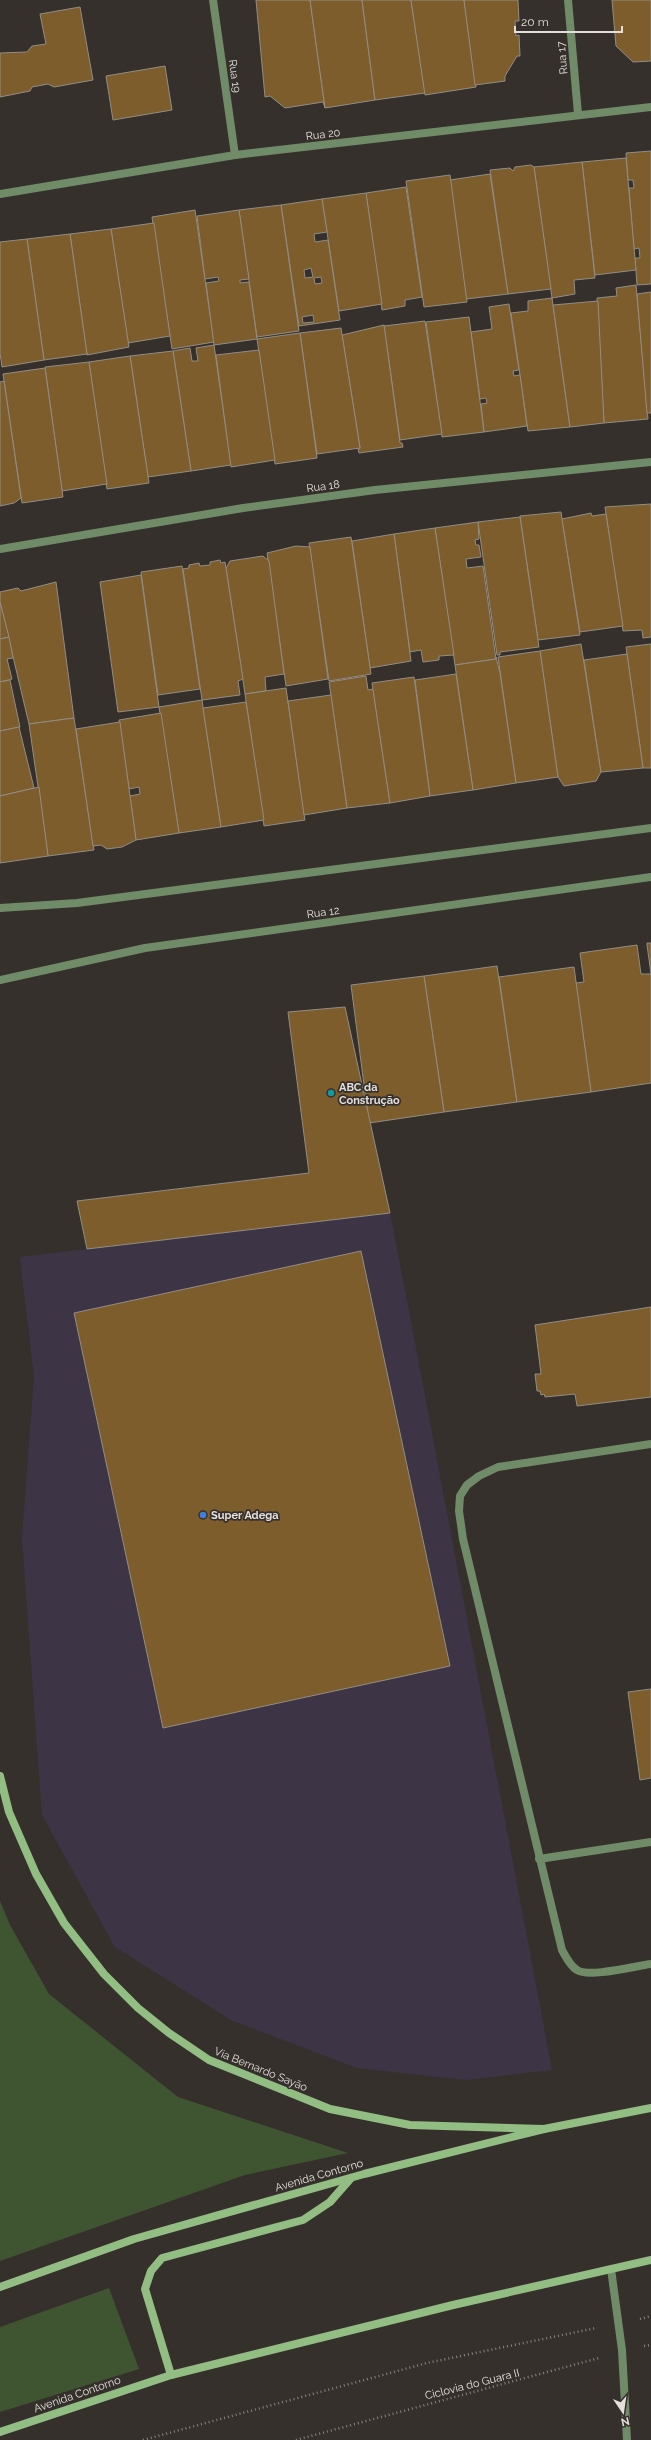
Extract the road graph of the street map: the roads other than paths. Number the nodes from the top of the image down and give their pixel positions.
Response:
1 (213, 0) edge
2 (568, 0) edge
3 (651, 106) edge
4 (578, 114) junction
5 (235, 156) junction
6 (0, 194) edge
7 (651, 462) edge
8 (0, 549) edge
9 (651, 828) edge
10 (651, 877) edge
11 (0, 908) edge
12 (0, 980) edge
13 (651, 1444) edge
14 (0, 1776) edge
15 (651, 1842) edge
16 (539, 1859) junction
17 (651, 1964) edge
18 (651, 2108) edge
19 (544, 2129) junction
20 (352, 2177) junction
21 (651, 2260) edge
22 (611, 2269) junction
23 (0, 2287) edge
24 (171, 2375) junction
25 (0, 2432) edge
26 (627, 2440) edge

1 - 5 street, Rua 19
2 - 4 street, Rua 17
3 - 4 street, Rua 20
4 - 5 street, Rua 20
5 - 6 street, Rua 20
7 - 8 street, Rua 18
9 - 11 street
10 - 12 street, Rua 12
13 - 16 street
14 - 19 main road, Via Bernardo Sayão
15 - 16 street
16 - 17 street
18 - 19 main road, Avenida Contorno
19 - 20 main road, Avenida Contorno
20 - 23 main road, Avenida Contorno
20 - 24 main road
21 - 22 main road, Avenida Contorno
22 - 24 main road, Avenida Contorno
22 - 26 street
24 - 25 main road, Avenida Contorno

